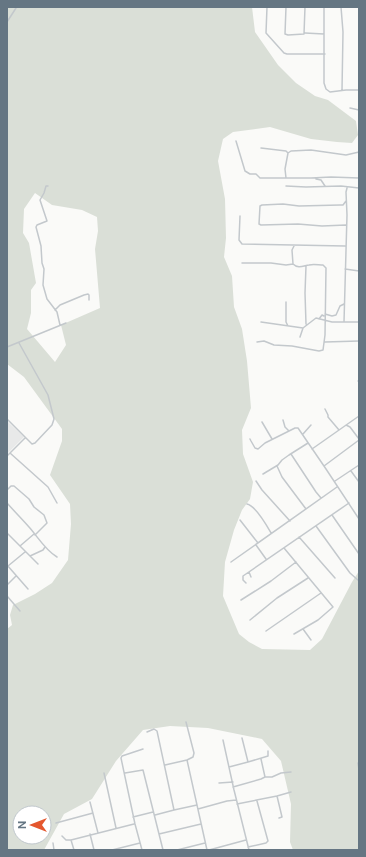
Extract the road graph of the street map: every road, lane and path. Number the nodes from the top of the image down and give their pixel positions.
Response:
1 (267, 7) edge
2 (286, 7) edge
3 (305, 7) edge
4 (324, 7) edge
5 (341, 7) edge
6 (16, 8) dead end
7 (7, 22) edge
8 (305, 33) junction
9 (324, 34) junction
10 (325, 54) junction
11 (342, 90) junction
12 (359, 90) edge
13 (350, 108) dead end
14 (359, 110) edge
15 (236, 141) dead end
16 (261, 148) dead end
17 (288, 152) junction
18 (359, 152) edge
19 (238, 159) dead end
20 (241, 160) junction
21 (286, 178) junction
22 (359, 178) edge
23 (318, 179) junction
24 (48, 186) dead end
25 (286, 186) dead end
26 (325, 186) junction
27 (347, 188) junction
28 (351, 188) junction
29 (359, 188) edge
30 (346, 192) junction
31 (346, 202) junction
32 (343, 205) junction
33 (346, 208) junction
34 (240, 216) dead end
35 (345, 226) junction
36 (294, 246) junction
37 (346, 246) junction
38 (242, 263) dead end
39 (292, 264) junction
40 (306, 266) junction
41 (345, 269) junction
42 (359, 271) edge
43 (89, 300) dead end
44 (286, 302) dead end
45 (345, 303) junction
46 (55, 310) junction
47 (324, 315) junction
48 (319, 319) junction
49 (325, 320) junction
50 (261, 322) dead end
51 (344, 322) junction
52 (359, 322) edge
53 (66, 324) dead end
54 (307, 324) junction
55 (60, 325) junction
56 (288, 326) junction
57 (303, 328) junction
58 (300, 337) dead end
59 (359, 341) edge
60 (257, 342) dead end
61 (324, 342) junction
62 (19, 343) junction
63 (7, 347) edge
64 (324, 409) dead end
65 (359, 416) edge
66 (7, 419) edge
67 (283, 420) dead end
68 (262, 422) dead end
69 (350, 423) junction
70 (311, 425) dead end
71 (346, 425) junction
72 (350, 427) junction
73 (339, 430) junction
74 (290, 431) junction
75 (302, 434) junction
76 (26, 438) junction
77 (250, 439) dead end
78 (272, 439) junction
79 (359, 440) edge
80 (308, 443) junction
81 (312, 449) junction
82 (10, 453) junction
83 (291, 454) junction
84 (7, 456) edge
85 (359, 465) edge
86 (277, 466) junction
87 (324, 466) junction
88 (351, 471) junction
89 (263, 474) dead end
90 (256, 481) dead end
91 (335, 482) junction
92 (359, 482) edge
93 (337, 487) junction
94 (7, 490) edge
95 (321, 498) junction
96 (7, 503) edge
97 (56, 503) dead end
98 (349, 503) junction
99 (247, 504) dead end
100 (306, 509) junction
101 (332, 515) junction
102 (359, 519) edge
103 (240, 520) dead end
104 (290, 521) junction
105 (315, 526) junction
106 (7, 533) edge
107 (271, 533) junction
108 (35, 534) junction
109 (299, 537) junction
110 (258, 544) junction
111 (20, 546) junction
112 (256, 546) junction
113 (45, 548) junction
114 (284, 548) junction
115 (25, 552) junction
116 (359, 554) edge
117 (30, 556) junction
118 (57, 557) dead end
119 (266, 559) junction
120 (231, 562) dead end
121 (296, 562) junction
122 (38, 564) dead end
123 (8, 566) edge
124 (249, 572) junction
125 (16, 576) junction
126 (251, 577) dead end
127 (308, 578) junction
128 (335, 578) dead end
129 (359, 581) edge
130 (246, 584) dead end
131 (7, 585) edge
132 (28, 590) dead end
133 (320, 592) junction
134 (7, 596) edge
135 (241, 600) dead end
136 (20, 611) dead end
137 (250, 620) dead end
138 (303, 629) junction
139 (266, 631) dead end
140 (294, 634) dead end
141 (311, 640) dead end
142 (186, 722) dead end
143 (147, 732) dead end
144 (242, 738) dead end
145 (223, 740) dead end
146 (143, 749) dead end
147 (268, 751) dead end
148 (261, 759) junction
149 (187, 760) junction
150 (248, 762) junction
151 (358, 763) edge
152 (164, 765) junction
153 (229, 767) junction
154 (359, 770) edge
155 (291, 772) dead end
156 (104, 773) dead end
157 (125, 774) junction
158 (265, 777) junction
159 (233, 782) junction
160 (219, 783) dead end
161 (233, 787) junction
162 (291, 792) dead end
163 (277, 796) junction
164 (236, 800) junction
165 (257, 801) junction
166 (90, 802) dead end
167 (238, 804) junction
168 (198, 805) junction
169 (198, 809) junction
170 (174, 810) junction
171 (154, 812) junction
172 (93, 813) junction
173 (154, 815) junction
174 (133, 817) junction
175 (279, 818) dead end
176 (56, 823) dead end
177 (135, 824) junction
178 (201, 824) junction
179 (116, 828) junction
180 (98, 832) junction
181 (90, 834) junction
182 (159, 834) junction
183 (62, 836) dead end
184 (71, 840) junction
185 (246, 840) junction
186 (53, 843) dead end
187 (140, 843) junction
188 (205, 843) junction
189 (248, 847) junction
190 (54, 850) edge
191 (74, 850) edge
192 (94, 850) edge
193 (112, 850) edge
194 (142, 850) edge
195 (164, 850) edge
196 (177, 850) edge
197 (208, 850) edge
198 (249, 850) edge

1 - 10 street
2 - 8 street
3 - 8 street
4 - 9 street
5 - 11 street
6 - 7 street
8 - 9 street
9 - 10 street
10 - 11 street
11 - 12 street
13 - 14 street
15 - 20 street
16 - 17 street
17 - 18 street
17 - 21 street
19 - 20 street
20 - 21 street
21 - 23 street
22 - 23 street
23 - 26 street
24 - 46 street
25 - 26 street
26 - 27 street
27 - 28 street
27 - 30 street
28 - 29 street
28 - 30 street
30 - 31 street
31 - 32 street
31 - 33 street
32 - 33 street
32 - 35 street
33 - 35 street
34 - 36 street
35 - 37 street
36 - 37 street
36 - 39 street
37 - 41 street
38 - 39 street
39 - 40 street
40 - 47 street
40 - 54 street
41 - 42 street
41 - 45 street
43 - 46 street
44 - 56 street
45 - 47 street
45 - 51 street
46 - 55 street
47 - 48 street
47 - 49 street
48 - 49 street
48 - 54 street
49 - 51 street
49 - 61 street
50 - 56 street
51 - 52 street
53 - 55 street
54 - 57 street
55 - 62 street
56 - 57 street
57 - 58 street
59 - 61 street
60 - 61 street
62 - 63 street
62 - 76 street
64 - 73 street
65 - 69 street
66 - 76 street
67 - 74 street
68 - 78 street
69 - 71 street
69 - 72 street
70 - 75 street
71 - 72 street
71 - 73 street
72 - 79 street
73 - 81 street
74 - 75 street
74 - 78 street
75 - 80 street
76 - 82 street
77 - 78 street
79 - 87 street
80 - 81 street
80 - 83 street
81 - 87 street
82 - 84 street
82 - 97 street
83 - 86 street
83 - 95 street
85 - 88 street
86 - 89 street
86 - 100 street
87 - 91 street
88 - 91 street
88 - 92 street
90 - 104 street
91 - 93 street
93 - 95 street
93 - 98 street
94 - 108 street
95 - 100 street
96 - 108 street
98 - 101 street
98 - 102 street
99 - 107 street
100 - 104 street
101 - 105 street
101 - 116 street
103 - 110 street
104 - 107 street
105 - 109 street
105 - 129 street
106 - 111 street
107 - 110 street
108 - 111 street
108 - 113 street
109 - 114 street
109 - 128 street
110 - 112 street
111 - 115 street
112 - 119 street
112 - 120 street
113 - 117 street
113 - 118 street
114 - 119 street
114 - 121 street
115 - 117 street
115 - 123 street
117 - 122 street
119 - 124 street
121 - 127 street
121 - 135 street
123 - 125 street
124 - 126 street
124 - 130 street
125 - 131 street
125 - 132 street
127 - 133 street
127 - 137 street
133 - 138 street
133 - 139 street
134 - 136 street
138 - 140 street
138 - 141 street
142 - 149 street
143 - 152 street
144 - 150 street
145 - 153 street
146 - 157 street
147 - 148 street
148 - 150 street
148 - 158 street
149 - 152 street
149 - 168 street
150 - 153 street
151 - 154 street
152 - 170 street
153 - 159 street
155 - 158 street
156 - 179 street
157 - 171 street
157 - 174 street
158 - 161 street
159 - 160 street
159 - 161 street
161 - 164 street
162 - 163 street
163 - 165 street
163 - 175 street
164 - 167 street
164 - 169 street
165 - 167 street
165 - 189 street
166 - 172 street
167 - 185 street
168 - 169 street
168 - 170 street
169 - 178 street
170 - 173 street
171 - 173 street
171 - 174 street
172 - 176 street
172 - 180 street
173 - 182 street
174 - 177 street
177 - 179 street
177 - 187 street
178 - 182 street
178 - 188 street
179 - 180 street
180 - 181 street
181 - 184 street
181 - 192 street
182 - 195 street
183 - 184 street
184 - 191 street
185 - 189 street
185 - 197 street
186 - 190 street
187 - 193 street
187 - 194 street
188 - 196 street
188 - 197 street
189 - 198 street

